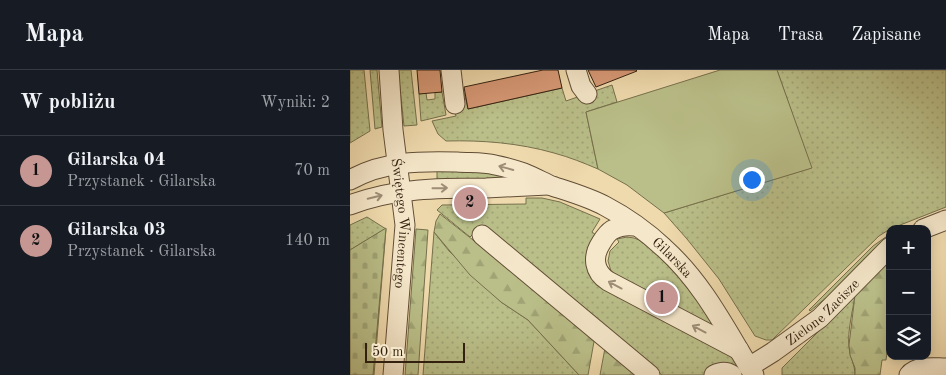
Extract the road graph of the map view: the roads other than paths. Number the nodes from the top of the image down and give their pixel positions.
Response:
1 (389, 70) edge
2 (451, 70) edge
3 (576, 70) edge
4 (587, 94) dead end
5 (455, 104) dead end
6 (397, 163) junction
7 (350, 180) edge
8 (551, 185) junction
9 (401, 192) junction
10 (350, 205) edge
11 (946, 220) edge
12 (635, 226) junction
13 (931, 226) edge
14 (482, 235) dead end
15 (886, 251) edge
16 (739, 350) junction
17 (946, 368) edge
18 (745, 372) edge
19 (393, 375) edge
20 (650, 375) edge
21 (714, 375) edge
22 (909, 375) edge

1 - 6 street, Świętego Wincentego
2 - 5 street
3 - 4 street
6 - 7 street, Gilarska
8 -> 6 street, Gilarska
6 - 9 street, Świętego Wincentego
9 -> 8 street, Gilarska
8 - 12 street, Gilarska
10 -> 9 street, Gilarska
9 - 19 street, Świętego Wincentego
11 - 13 street
12 - 16 street, Gilarska
16 -> 12 street
14 - 20 street
15 - 18 street, Zielone Zacisze
16 - 18 street, Gilarska
17 - 22 street
18 - 21 street

